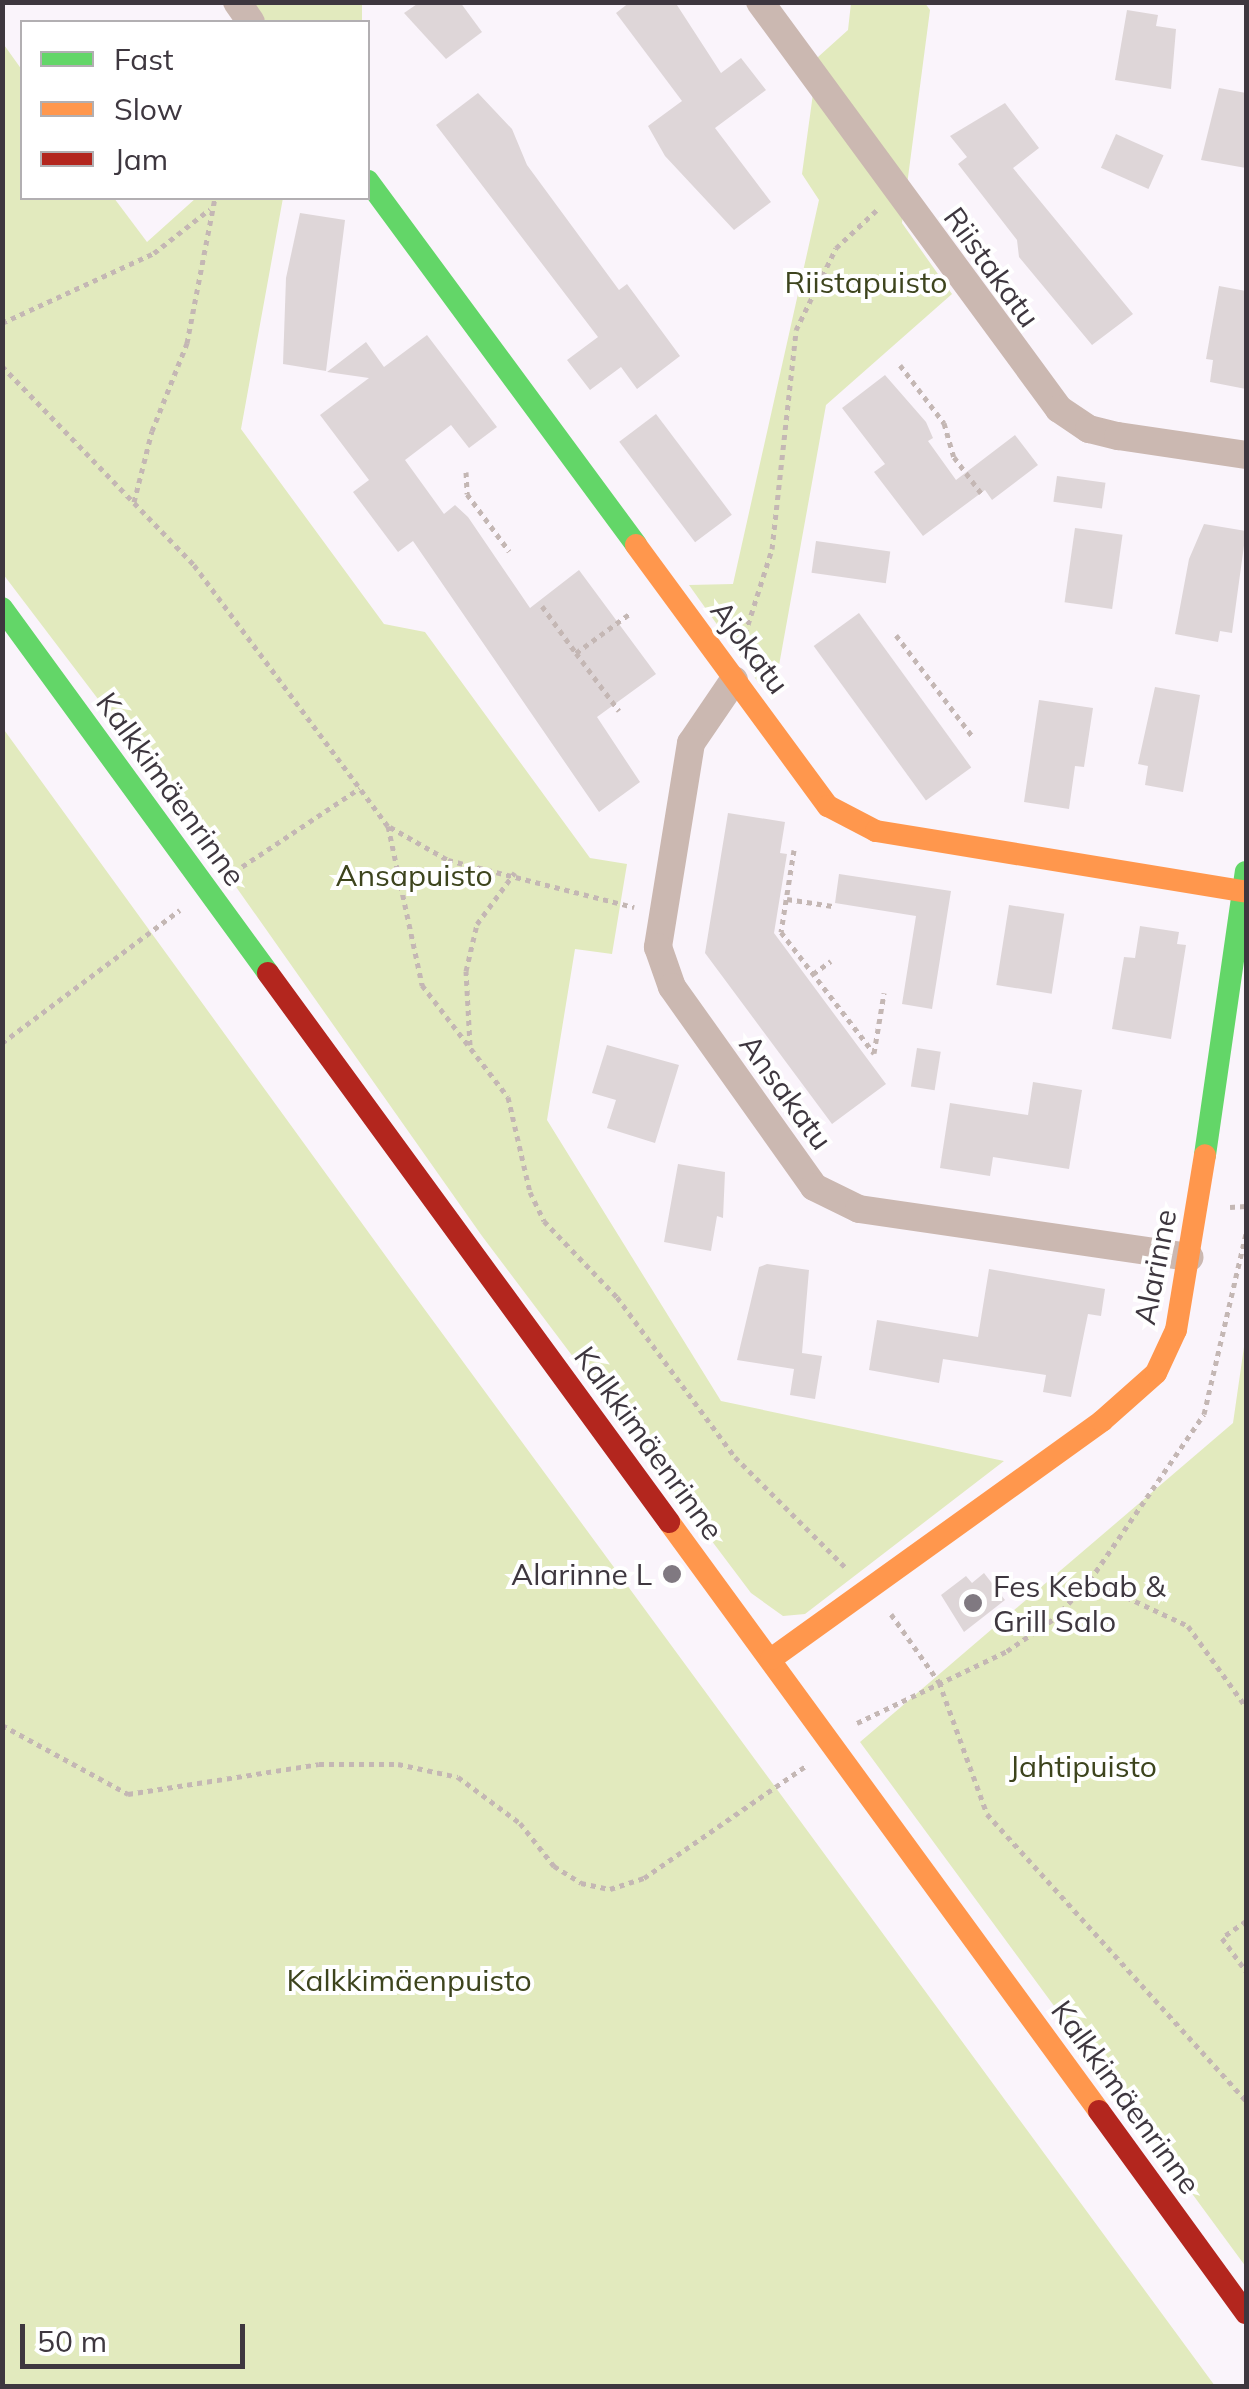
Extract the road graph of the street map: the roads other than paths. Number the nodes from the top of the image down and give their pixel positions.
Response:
1 (760, 2) edge
2 (370, 184) edge
3 (1246, 455) edge
4 (2, 608) edge
5 (728, 672) junction
6 (1245, 882) edge
7 (1190, 1256) junction
8 (770, 1659) junction
9 (1246, 2313) edge

1 - 3 street, Riistakatu
2 - 5 street, Ajokatu
4 - 8 street, Kalkkimäenrinne
5 - 6 street, Ajokatu
5 - 7 street, Ansakatu
6 - 7 street, Alarinne
7 - 8 street, Alarinne
8 - 9 street, Kalkkimäenrinne

